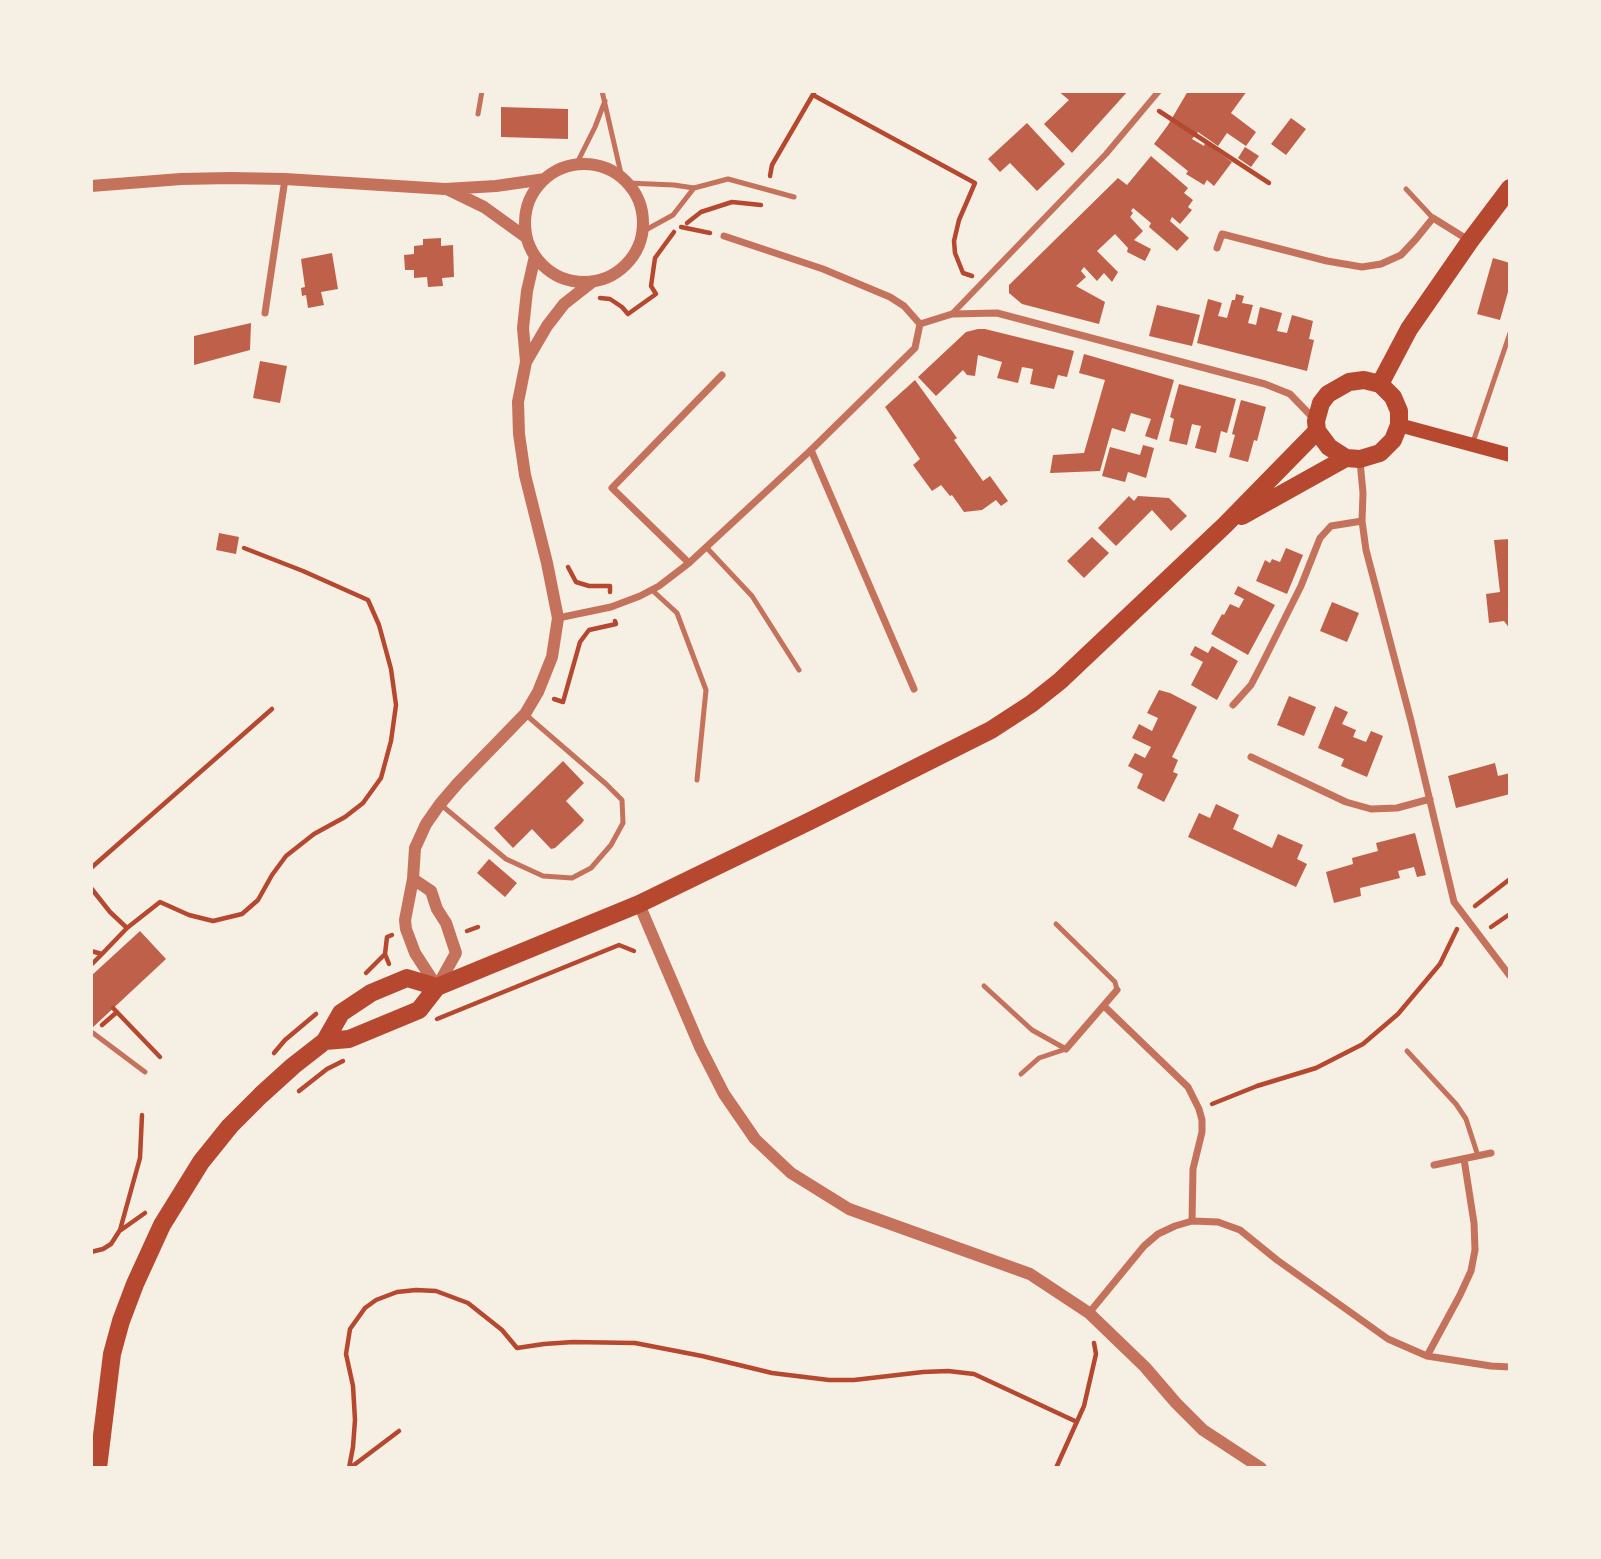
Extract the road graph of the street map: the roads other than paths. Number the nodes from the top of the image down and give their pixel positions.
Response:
1 (482, 91) edge
2 (602, 91) edge
3 (1159, 91) edge
4 (605, 101) junction
5 (478, 114) dead end
6 (576, 165) junction
7 (285, 179) junction
8 (545, 179) junction
9 (624, 180) junction
10 (91, 187) edge
11 (694, 188) junction
12 (1510, 188) edge
13 (445, 189) junction
14 (1406, 189) dead end
15 (793, 197) dead end
16 (1433, 218) junction
17 (642, 232) junction
18 (724, 236) road end
19 (527, 239) junction
20 (1470, 241) junction
21 (1216, 248) dead end
22 (536, 256) junction
23 (592, 282) junction
24 (265, 313) dead end
25 (952, 314) junction
26 (920, 324) junction
27 (1510, 332) edge
28 (526, 362) junction
29 (722, 375) dead end
30 (1380, 384) junction
31 (1399, 425) junction
32 (1317, 426) junction
33 (1472, 445) junction
34 (811, 450) junction
35 (1510, 455) edge
36 (1353, 458) junction
37 (1363, 522) junction
38 (1225, 525) junction
39 (706, 547) junction
40 (689, 563) junction
41 (652, 590) junction
42 (558, 618) junction
43 (799, 670) dead end
44 (914, 689) dead end
45 (1233, 705) dead end
46 (525, 714) junction
47 (1251, 757) dead end
48 (697, 780) dead end
49 (1430, 799) junction
50 (440, 804) junction
51 (413, 879) junction
52 (639, 904) junction
53 (1056, 924) dead end
54 (1510, 976) edge
55 (984, 986) dead end
56 (437, 987) junction
57 (1117, 990) joint
58 (1104, 1006) junction
59 (93, 1033) dead end
60 (325, 1041) junction
61 (1066, 1049) junction
62 (1407, 1051) dead end
63 (145, 1072) dead end
64 (1021, 1074) dead end
65 (1491, 1153) dead end
66 (1478, 1156) junction
67 (1464, 1159) junction
68 (1434, 1165) dead end
69 (1192, 1221) junction
70 (1089, 1313) junction
71 (1427, 1356) junction
72 (1510, 1367) edge
73 (98, 1468) edge
74 (1261, 1468) edge

1 - 5 lane
2 - 4 lane
3 - 25 street
4 - 6 lane
4 - 9 lane
6 - 8 street
6 - 9 street
7 - 10 street
7 - 13 street
7 - 24 street
8 - 13 street
8 - 19 street
9 - 11 lane
9 - 17 street
11 - 15 lane
11 - 17 lane
12 - 20 main road
13 - 19 street
14 - 16 lane
16 - 20 street
16 - 21 street
17 - 23 street
18 - 26 street
19 - 22 street
20 - 30 main road
22 - 23 street
22 - 28 street
23 - 28 street
25 - 26 street
25 - 32 street
26 - 34 street
27 - 33 lane
28 - 42 street
29 - 40 street
30 - 31 main road
30 - 32 main road
31 - 33 main road
31 - 36 main road
32 - 36 main road
32 - 38 main road
33 - 35 main road
34 - 39 street
34 - 44 street
36 - 37 street
36 - 38 main road
37 - 45 street
37 - 49 street
38 - 52 main road
39 - 40 street
39 - 43 lane
40 - 41 street
41 - 42 street
41 - 48 lane
42 - 46 street
46 - 50 street
46 - 50 lane
47 - 49 street
49 - 54 street
50 - 51 street
51 - 56 street
51 - 56 street
52 - 56 main road
52 - 70 street
53 - 57 lane
55 - 61 lane
56 - 60 main road
56 - 60 main road
57 - 58 street
58 - 61 street
58 - 69 street
59 - 63 lane
60 - 73 main road
61 - 64 lane
62 - 66 lane
65 - 66 street
66 - 67 street
67 - 68 street
67 - 71 street
69 - 70 street
69 - 71 street
70 - 74 street
71 - 72 street

